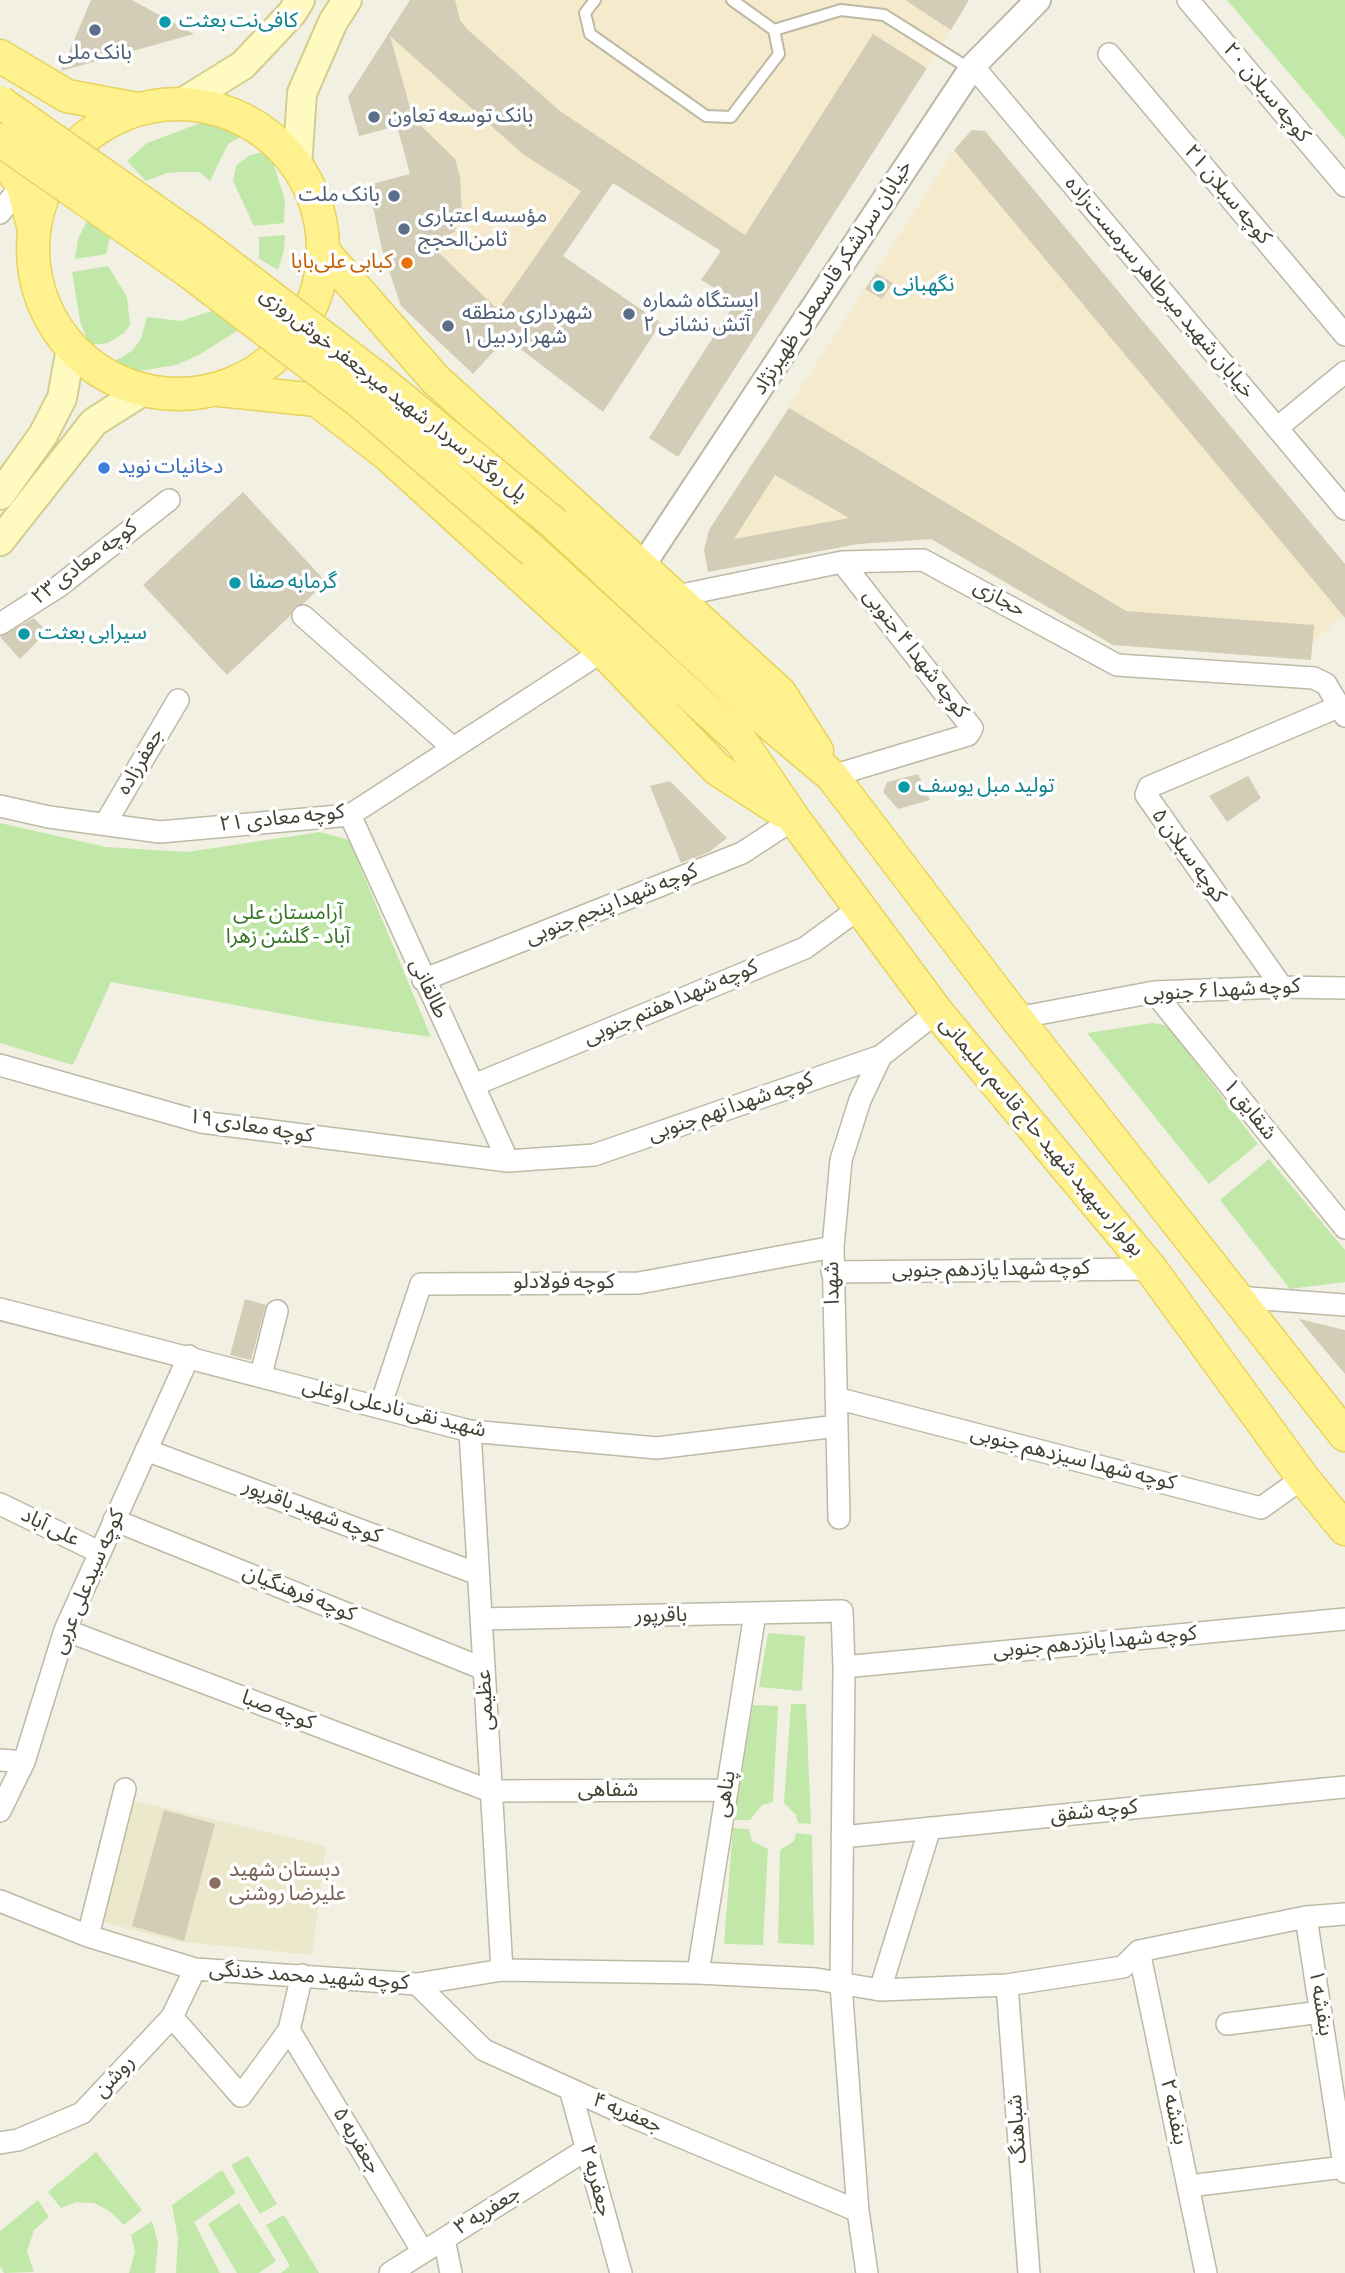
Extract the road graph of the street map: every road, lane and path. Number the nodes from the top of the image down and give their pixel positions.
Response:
1 (300, 0) edge
2 (347, 0) edge
3 (595, 0) edge
4 (732, 0) edge
5 (1038, 0) edge
6 (1188, 0) edge
7 (774, 30) junction
8 (1109, 54) dead end
9 (0, 56) edge
10 (972, 68) junction
11 (0, 102) edge
12 (181, 103) junction
13 (136, 109) junction
14 (0, 140) edge
15 (0, 156) edge
16 (297, 166) junction
17 (22, 184) junction
18 (1345, 186) edge
19 (0, 213) edge
20 (34, 231) junction
21 (323, 251) junction
22 (1345, 335) edge
23 (71, 348) junction
24 (1345, 372) edge
25 (435, 379) junction
26 (217, 390) junction
27 (143, 391) junction
28 (1276, 428) junction
29 (388, 455) junction
30 (0, 495) edge
31 (169, 500) dead end
32 (1345, 509) edge
33 (0, 541) edge
34 (842, 562) junction
35 (641, 568) junction
36 (672, 597) junction
37 (303, 616) dead end
38 (0, 624) edge
39 (603, 651) junction
40 (178, 700) dead end
41 (1342, 711) edge
42 (741, 741) joint
43 (453, 748) junction
44 (832, 776) junction
45 (0, 806) edge
46 (350, 815) junction
47 (794, 819) junction
48 (105, 824) junction
49 (861, 907) junction
50 (423, 980) junction
51 (1282, 986) junction
52 (1345, 988) edge
53 (1154, 992) junction
54 (937, 1012) junction
55 (1017, 1018) junction
56 (881, 1056) junction
57 (0, 1065) edge
58 (474, 1085) junction
59 (508, 1161) junction
60 (1345, 1228) edge
61 (833, 1247) junction
62 (1151, 1269) junction
63 (832, 1272) junction
64 (1236, 1297) junction
65 (1345, 1305) edge
66 (0, 1309) edge
67 (277, 1311) dead end
68 (189, 1356) junction
69 (261, 1376) junction
70 (836, 1398) junction
71 (380, 1407) junction
72 (837, 1426) junction
73 (470, 1431) junction
74 (1345, 1435) edge
75 (146, 1450) junction
76 (1303, 1478) junction
77 (0, 1504) edge
78 (839, 1518) dead end
79 (114, 1520) junction
80 (1345, 1530) edge
81 (99, 1552) junction
82 (478, 1574) junction
83 (755, 1615) junction
84 (481, 1619) junction
85 (1345, 1619) edge
86 (65, 1630) junction
87 (844, 1667) junction
88 (484, 1669) junction
89 (0, 1760) edge
90 (24, 1762) junction
91 (1345, 1787) edge
92 (125, 1789) dead end
93 (727, 1790) junction
94 (490, 1791) junction
95 (0, 1811) edge
96 (930, 1828) junction
97 (842, 1837) junction
98 (0, 1901) edge
99 (1345, 1914) edge
100 (1306, 1917) junction
101 (88, 1936) junction
102 (1139, 1951) junction
103 (195, 1969) junction
104 (502, 1970) junction
105 (698, 1973) junction
106 (302, 1975) junction
107 (417, 1984) junction
108 (841, 1985) junction
109 (1007, 1985) junction
110 (880, 1990) junction
111 (1321, 2012) junction
112 (172, 2017) junction
113 (1227, 2024) dead end
114 (289, 2030) junction
115 (1336, 2045) edge
116 (570, 2089) junction
117 (0, 2143) edge
118 (586, 2149) junction
119 (1345, 2169) edge
120 (1189, 2186) junction
121 (858, 2211) junction
122 (444, 2239) junction
123 (423, 2252) junction
124 (390, 2273) edge
125 (450, 2273) edge
126 (621, 2273) edge
127 (867, 2273) edge
128 (1029, 2273) edge
129 (1206, 2273) edge

1 - 12 main road
2 - 16 main road
3 - 7 lane
4 - 7 lane
5 - 10 street, خیابان سرلشکر قاسمعلی ظهیرنژاد
6 - 18 street, کوچه سبلان ۲۰
7 - 10 lane
8 - 22 street, کوچه سبلان ۲۱
9 - 13 main road
10 - 28 street, خیابان شهید میرطاهر سرمست‌زاده
10 - 35 street, خیابان سرلشکر قاسمعلی ظهیرنژاد
11 - 44 main road, پل روگذر سردار شهید میرجعفر خوش‌روزی, bridge
12 - 13 main road
12 - 16 main road
13 - 20 main road
14 - 42 main road, پل روگذر سردار شهید میرجعفر خوش‌روزی, bridge
15 - 17 main road
16 - 21 main road
17 - 19 street
17 - 20 main road
20 - 23 main road
21 - 25 main road
21 - 26 main road
23 - 27 main road
23 - 30 main road
24 - 28 street
25 - 29 main road
25 - 35 main road
26 - 27 main road
26 - 29 main road
27 - 33 main road
28 - 32 street, خیابان شهید میرطاهر سرمست‌زاده
29 - 39 main road
31 - 38 street, کوچه معادی ۲۳
34 - 36 street, حجازی
34 - 41 street, حجازی
34 - 44 street, کوچه شهدا ۴ جنوبی
35 - 36 main road
36 - 44 main road
37 - 43 street
39 - 43 street, کوچه معادی ۲۱
39 - 47 main road
40 - 48 street, جعفرزاده
41 - 51 street, کوچه سبلان ۵
42 - 47 main road, بولوار سپهبد شهید حاج قاسم سلیمانی
43 - 46 street, کوچه معادی ۲۱
44 - 55 main road
45 - 48 street, کوچه معادی ۲۱
46 - 48 street, کوچه معادی ۲۱
46 - 50 street, طالقانی
47 - 49 main road, بولوار سپهبد شهید حاج قاسم سلیمانی
47 - 50 street, کوچه شهدا پنجم جنوبی
49 - 54 main road, بولوار سپهبد شهید حاج قاسم سلیمانی
49 - 58 street, کوچه شهدا هفتم جنوبی
50 - 58 street, طالقانی
51 - 52 street, کوچه شهدا ۶ جنوبی
51 - 53 street, کوچه شهدا ۶ جنوبی
53 - 55 street, کوچه شهدا ۶ جنوبی
53 - 60 street, شقایق ۱
54 - 56 street, کوچه شهدا نهم جنوبی
54 - 62 main road, بولوار سپهبد شهید حاج قاسم سلیمانی
55 - 64 main road
56 - 59 street, کوچه شهدا نهم جنوبی
56 - 61 street, شهدا
57 - 59 street, کوچه معادی ۱۹
58 - 59 street, طالقانی
61 - 63 street, شهدا
61 - 71 street, کوچه فولادلو
62 - 63 street, کوچه شهدا یازدهم جنوبی
62 - 76 main road, بولوار سپهبد شهید حاج قاسم سلیمانی
63 - 70 street, شهدا
64 - 65 street
64 - 74 main road
66 - 68 street, شهید نقی نادعلی اوغلی
67 - 69 street
68 - 69 street, شهید نقی نادعلی اوغلی
68 - 75 street, کوچه سیدعلی عربی
69 - 71 street, شهید نقی نادعلی اوغلی
70 - 72 street, شهدا
70 - 76 street, کوچه شهدا سیزدهم جنوبی
71 - 73 street, شهید نقی نادعلی اوغلی
72 - 73 street, شهید نقی نادعلی اوغلی
72 - 78 street, شهدا
73 - 82 street, عظیمی
75 - 79 street, کوچه سیدعلی عربی
75 - 82 street, کوچه شهید باقرپور
76 - 80 main road, بولوار سپهبد شهید حاج قاسم سلیمانی
77 - 81 street, علی آباد
79 - 81 street, کوچه سیدعلی عربی
79 - 88 street, کوچه فرهنگیان
81 - 86 street, کوچه سیدعلی عربی
82 - 84 street, عظیمی
83 - 84 street, باقرپور
83 - 87 street, باقرپور
83 - 93 street, پناهی
84 - 88 street, عظیمی
85 - 87 street, کوچه شهدا پانزدهم جنوبی
86 - 90 street, کوچه سیدعلی عربی
86 - 94 street, کوچه صبا
87 - 97 street
88 - 94 street, عظیمی
89 - 90 street
90 - 95 street, کوچه سیدعلی عربی
91 - 96 street, کوچه شفق
92 - 101 street
93 - 94 street, شفاهی
93 - 105 street, پناهی
94 - 104 street, عظیمی
96 - 97 street, کوچه شفق
96 - 110 street
97 - 108 street
98 - 101 street, کوچه شهید محمد خدنگی
99 - 100 street
100 - 102 street
100 - 111 street, بنفشه ۱
101 - 103 street, کوچه شهید محمد خدنگی
102 - 109 street, کوچه شهید محمد خدنگی
102 - 120 street, بنفشه ۲
103 - 106 street, کوچه شهید محمد خدنگی
103 - 112 street, روشن
104 - 105 street, کوچه شهید محمد خدنگی
104 - 107 street, کوچه شهید محمد خدنگی
105 - 108 street, کوچه شهید محمد خدنگی
106 - 107 street, کوچه شهید محمد خدنگی
106 - 114 street
107 - 116 street, جعفریه ۴
108 - 110 street, کوچه شهید محمد خدنگی
108 - 121 street
109 - 110 street, کوچه شهید محمد خدنگی
109 - 128 street, شباهنگ
111 - 113 street
111 - 115 street, بنفشه ۱
112 - 114 street
112 - 117 street, روشن
114 - 123 street, جعفریه ۵
115 - 119 street, بنفشه ۱
116 - 118 street, جعفریه ۲
116 - 121 street, جعفریه ۴
118 - 122 street, جعفریه ۳
118 - 126 street, جعفریه ۲
119 - 120 street
120 - 129 street, بنفشه ۲
121 - 127 street
122 - 123 street, جعفریه ۳
122 - 125 street
123 - 124 street, جعفریه ۳

